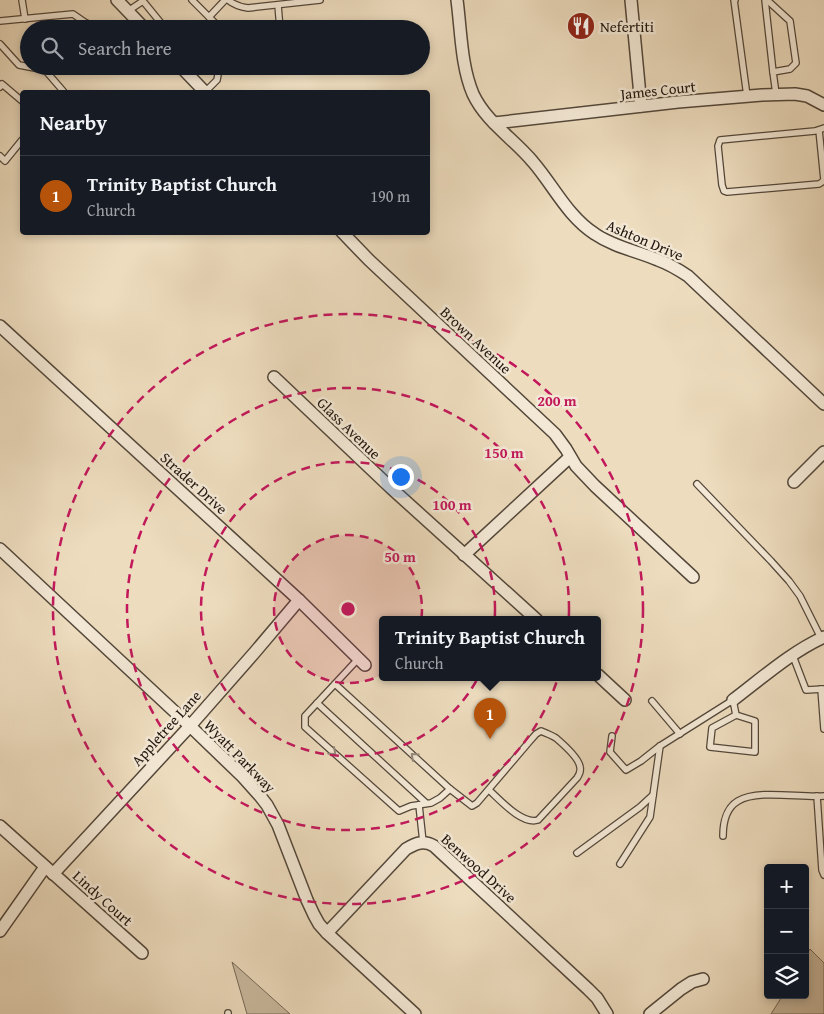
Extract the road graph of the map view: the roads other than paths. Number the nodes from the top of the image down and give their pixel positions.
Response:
1 (22, 0) edge
2 (117, 0) edge
3 (192, 0) edge
4 (226, 0) edge
5 (320, 0) edge
6 (457, 0) edge
7 (631, 0) edge
8 (735, 0) edge
9 (766, 0) edge
10 (278, 5) junction
11 (128, 12) junction
12 (209, 17) junction
13 (25, 19) junction
14 (82, 20) edge
15 (134, 20) edge
16 (159, 20) edge
17 (212, 20) edge
18 (279, 20) edge
19 (0, 21) edge
20 (0, 44) edge
21 (20, 66) edge
22 (773, 72) junction
23 (52, 75) edge
24 (189, 75) edge
25 (218, 75) edge
26 (0, 87) edge
27 (63, 90) edge
28 (203, 90) edge
29 (207, 90) edge
30 (776, 94) junction
31 (747, 96) junction
32 (20, 99) edge
33 (824, 105) edge
34 (641, 106) junction
35 (494, 123) junction
36 (821, 129) edge
37 (20, 142) edge
38 (2, 161) edge
39 (345, 235) edge
40 (0, 326) edge
41 (274, 377) dead end
42 (824, 404) edge
43 (824, 452) edge
44 (570, 457) junction
45 (794, 482) dead end
46 (698, 484) dead end
47 (0, 549) edge
48 (464, 554) junction
49 (693, 577) dead end
50 (299, 600) junction
51 (533, 616) edge
52 (823, 637) edge
53 (792, 656) junction
54 (362, 661) joint
55 (601, 678) edge
56 (335, 684) junction
57 (823, 689) edge
58 (625, 700) dead end
59 (733, 700) junction
60 (652, 702) dead end
61 (317, 703) junction
62 (736, 715) junction
63 (190, 726) junction
64 (824, 729) edge
65 (680, 734) junction
66 (612, 736) dead end
67 (660, 746) junction
68 (450, 789) junction
69 (489, 790) junction
70 (653, 795) junction
71 (817, 796) junction
72 (824, 796) edge
73 (426, 804) junction
74 (419, 805) junction
75 (0, 826) edge
76 (724, 836) dead end
77 (423, 842) junction
78 (577, 853) dead end
79 (822, 857) edge
80 (620, 864) dead end
81 (49, 870) junction
82 (824, 875) edge
83 (0, 931) edge
84 (327, 933) junction
85 (142, 953) dead end
86 (703, 979) dead end
87 (415, 1014) edge
88 (607, 1014) edge
89 (650, 1014) edge

1 - 13 lane
2 - 11 street
3 - 12 lane
4 - 10 lane
4 - 12 lane
5 - 10 lane
6 - 35 street, Ashton Drive
7 - 34 street
8 - 31 lane
9 - 22 lane
9 - 22 lane
10 - 18 lane
11 - 15 street
11 - 16 lane
12 - 17 lane
13 - 14 lane
13 - 19 lane
20 - 21 lane
22 - 30 lane
23 - 27 lane
24 - 28 street
25 - 29 lane
26 - 32 lane
30 - 31 street, James Court
30 - 33 street, James Court
31 - 34 street, James Court
34 - 35 street, James Court
35 - 42 street, Ashton Drive
36 - 36 lane
37 - 38 lane
39 - 44 street, Brown Avenue
40 - 50 street, Strader Drive
41 - 48 street, Glass Avenue
43 - 45 street
44 - 48 street
44 - 49 street, Brown Avenue
46 - 52 lane
47 - 63 street, Wyatt Parkway
48 - 51 street, Glass Avenue
50 - 54 street, Strader Drive
50 - 63 street, Appletree Lane
52 - 53 street
53 - 57 lane
53 - 59 street
54 - 56 lane
55 - 58 street
56 - 61 lane
68 -> 56 lane
57 - 64 lane
59 - 62 lane
59 - 65 lane
60 - 65 lane
61 - 73 lane
61 -> 74 lane
62 - 62 lane
63 - 81 street, Appletree Lane
63 - 84 street, Wyatt Parkway
65 - 67 lane
66 - 67 lane
67 - 70 lane
68 - 69 lane
68 - 73 lane
69 - 69 lane
70 - 78 lane
70 - 80 lane
71 - 72 lane
71 - 76 lane
71 - 79 lane
73 - 74 lane
74 - 77 lane
75 - 81 street, Lindy Court
77 - 84 street, Benwood Drive
77 - 88 street, Benwood Drive
79 - 82 lane
81 - 83 street, Appletree Lane
81 - 85 street, Lindy Court
84 - 87 street, Wyatt Parkway
86 - 89 street

